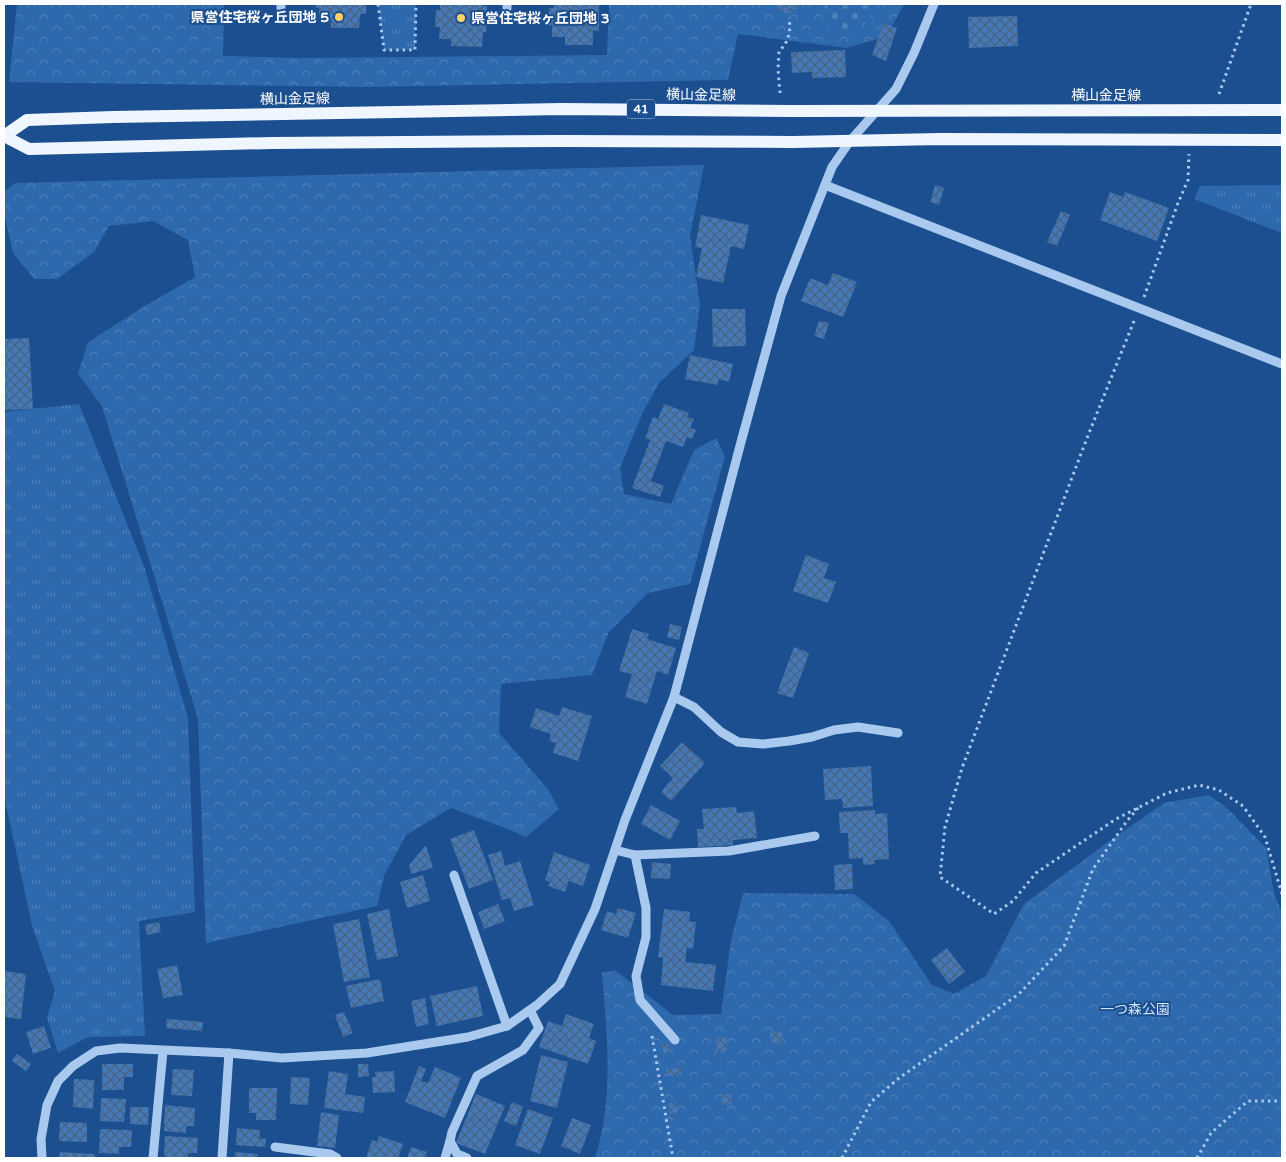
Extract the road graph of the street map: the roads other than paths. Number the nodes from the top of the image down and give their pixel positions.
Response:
1 (281, 4) edge
2 (934, 4) edge
3 (281, 20) dead end
4 (879, 110) junction
5 (1282, 110) edge
6 (4, 136) edge
7 (1282, 140) edge
8 (850, 141) junction
9 (825, 185) junction
10 (1282, 364) edge
11 (674, 697) junction
12 (898, 734) dead end
13 (815, 836) dead end
14 (615, 850) junction
15 (635, 855) junction
16 (454, 875) dead end
17 (530, 1010) junction
18 (507, 1026) junction
19 (675, 1040) dead end
20 (163, 1051) junction
21 (229, 1053) junction
22 (450, 1141) junction
23 (275, 1148) dead end
24 (42, 1158) edge
25 (153, 1158) edge
26 (222, 1158) edge
27 (337, 1158) edge
28 (445, 1158) edge
29 (467, 1158) edge

1 - 3 street
2 - 4 street
4 - 5 main road, 横山金足線 / 41
4 - 6 main road, 横山金足線 / 41
4 - 8 street
6 - 8 main road, 横山金足線 / 41
7 - 8 main road, 横山金足線 / 41
8 - 9 street
9 - 10 street
9 - 11 street
11 - 12 street
11 - 14 street
13 - 15 street
14 - 15 street
14 - 17 street
15 - 19 street
16 - 18 street
17 - 18 street
17 - 22 street
18 - 21 street
20 - 21 street
20 - 24 street
20 - 25 street
21 - 26 street
22 - 28 street
22 - 29 street
23 - 27 street

